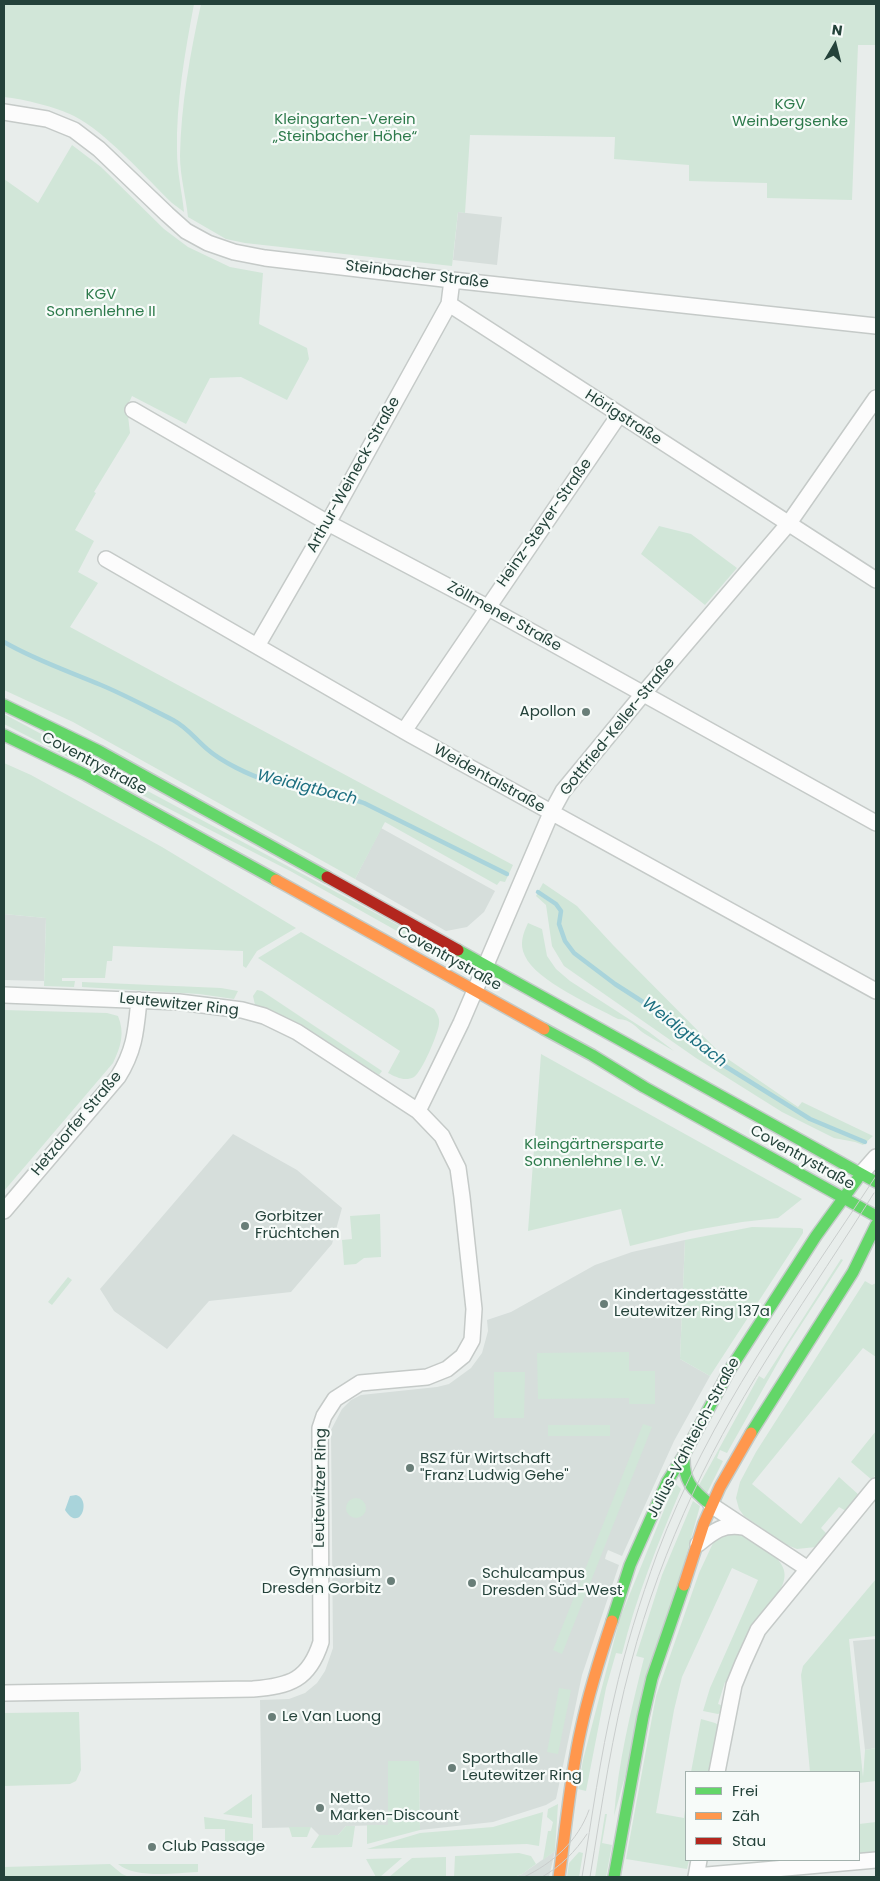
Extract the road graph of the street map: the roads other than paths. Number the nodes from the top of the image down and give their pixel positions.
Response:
1 (4, 112) edge
2 (452, 280) junction
3 (449, 304) junction
4 (876, 326) edge
5 (876, 398) edge
6 (133, 410) dead end
7 (619, 415) junction
8 (328, 522) junction
9 (789, 524) junction
10 (106, 559) dead end
11 (876, 580) edge
12 (487, 607) junction
13 (257, 646) junction
14 (643, 694) junction
15 (4, 705) edge
16 (404, 731) junction
17 (4, 735) edge
18 (551, 813) junction
19 (876, 823) edge
20 (486, 966) junction
21 (474, 991) junction
22 (876, 991) edge
23 (4, 995) edge
24 (139, 1000) junction
25 (418, 1111) junction
26 (876, 1157) edge
27 (861, 1174) junction
28 (876, 1182) edge
29 (842, 1198) junction
30 (4, 1211) edge
31 (876, 1216) edge
32 (876, 1225) edge
33 (684, 1455) junction
34 (876, 1486) edge
35 (711, 1505) junction
36 (745, 1528) junction
37 (698, 1544) junction
38 (808, 1569) junction
39 (4, 1693) edge
40 (717, 1771) edge
41 (876, 1860) edge
42 (699, 1861) edge
43 (559, 1877) edge
44 (614, 1877) edge
45 (696, 1877) edge

1 - 2 street, Steinbacher Straße
2 - 3 street
2 - 4 street, Steinbacher Straße
3 - 7 street, Hörigstraße
3 - 8 street, Arthur-Weineck-Straße
5 - 9 street, Gottfried-Keller-Straße
6 - 8 street, Zöllmener Straße
7 - 9 street, Hörigstraße
7 - 12 street, Heinz-Steyer-Straße
8 - 12 street, Zöllmener Straße
8 - 13 street, Arthur-Weineck-Straße
9 - 11 street, Hörigstraße
9 - 14 street, Gottfried-Keller-Straße
10 - 13 street, Weidentalstraße
12 - 14 street, Zöllmener Straße
12 - 16 street, Heinz-Steyer-Straße
13 - 16 street, Weidentalstraße
14 - 18 street, Gottfried-Keller-Straße
14 - 19 street, Zöllmener Straße
15 - 20 main road, Coventrystraße
16 - 18 street, Weidentalstraße
17 - 21 main road, Coventrystraße
18 - 20 street, Gottfried-Keller-Straße
18 - 22 street, Weidentalstraße
20 - 21 street, Gottfried-Keller-Straße
20 - 27 main road, Coventrystraße
21 - 25 street
21 - 29 main road, Coventrystraße
23 - 24 street, Leutewitzer Ring
24 - 25 street, Leutewitzer Ring
24 - 30 street, Hetzdorfer Straße
25 - 39 street, Leutewitzer Ring
26 - 27 street
27 - 28 main road, Coventrystraße
27 - 29 main road, Julius-Vahlteich-Straße
29 - 31 main road, Coventrystraße
29 - 33 main road, Julius-Vahlteich-Straße
32 - 35 main road
33 - 35 main road
33 - 43 main road, Julius-Vahlteich-Straße
34 - 38 street
35 - 36 street
35 - 37 main road
36 - 37 street
36 - 38 street
37 - 44 main road
38 - 40 street
41 - 45 street
42 - 45 street

